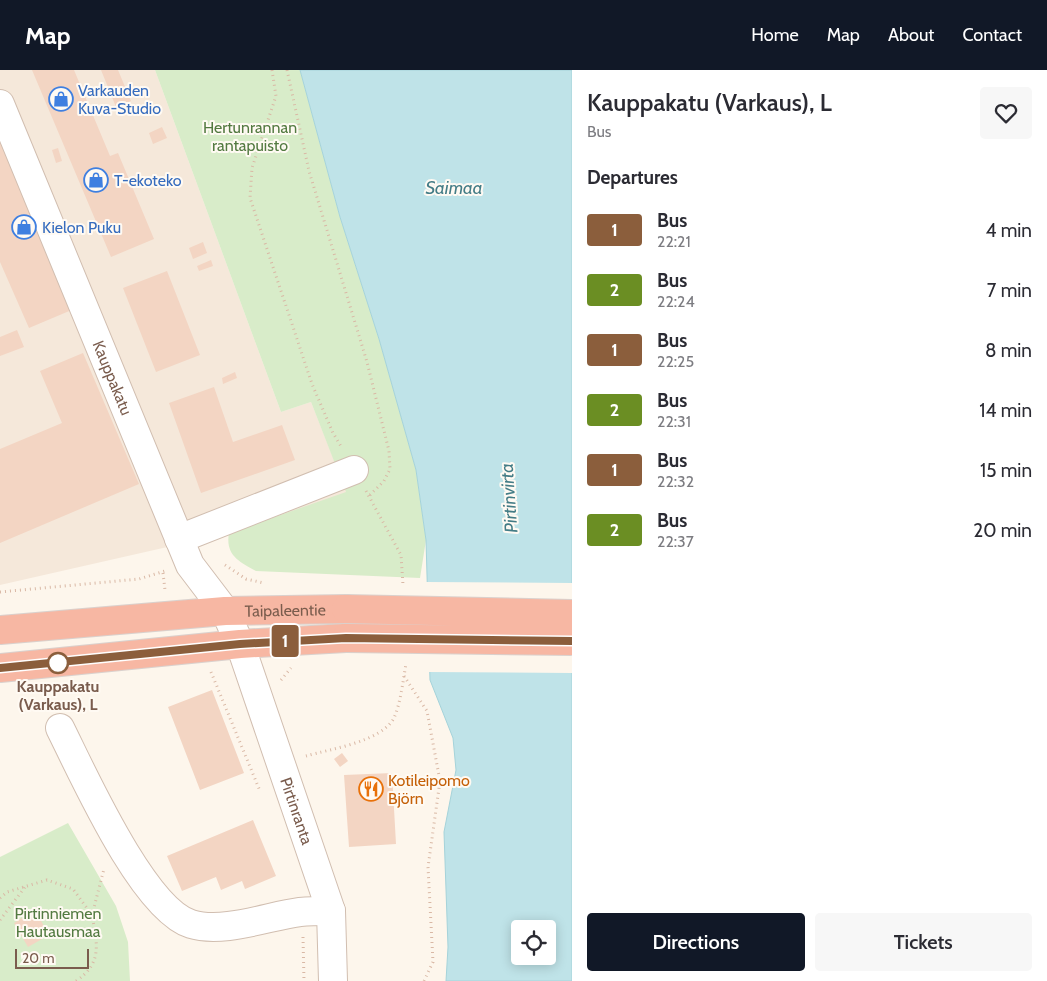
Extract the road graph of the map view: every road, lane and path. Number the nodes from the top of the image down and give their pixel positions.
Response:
1 (272, 70) edge
2 (287, 70) edge
3 (0, 104) edge
4 (350, 462) joint
5 (369, 496) dead end
6 (179, 539) junction
7 (190, 564) junction
8 (0, 592) edge
9 (225, 611) junction
10 (572, 614) edge
11 (0, 630) edge
12 (572, 641) edge
13 (240, 644) junction
14 (0, 668) edge
15 (211, 671) dead end
16 (404, 676) dead end
17 (60, 728) dead end
18 (262, 796) dead end
19 (114, 835) junction
20 (25, 887) junction
21 (0, 898) edge
22 (331, 911) junction
23 (302, 912) junction
24 (92, 916) junction
25 (0, 920) edge
26 (76, 981) edge
27 (304, 981) edge
28 (333, 981) edge
29 (424, 981) edge

1 - 4 path
2 - 5 path
3 - 6 street, Kauppakatu
4 - 6 street
6 - 7 street, Kauppakatu
7 - 8 path
7 - 9 street, Kauppakatu
9 - 10 highway, Taipaleentie, bridge
9 - 11 highway, Taipaleentie
9 - 13 street, Kauppakatu
12 - 13 highway, Taipaleentie, bridge
13 - 14 highway, Taipaleentie
13 - 22 street, Pirtinranta
15 - 18 path
16 - 29 path
17 - 19 street
19 - 23 street
19 - 24 path
20 - 21 path
20 - 24 path
20 - 25 path
22 - 23 street
22 - 28 street, Pirtinranta
23 - 27 path
24 - 26 path

